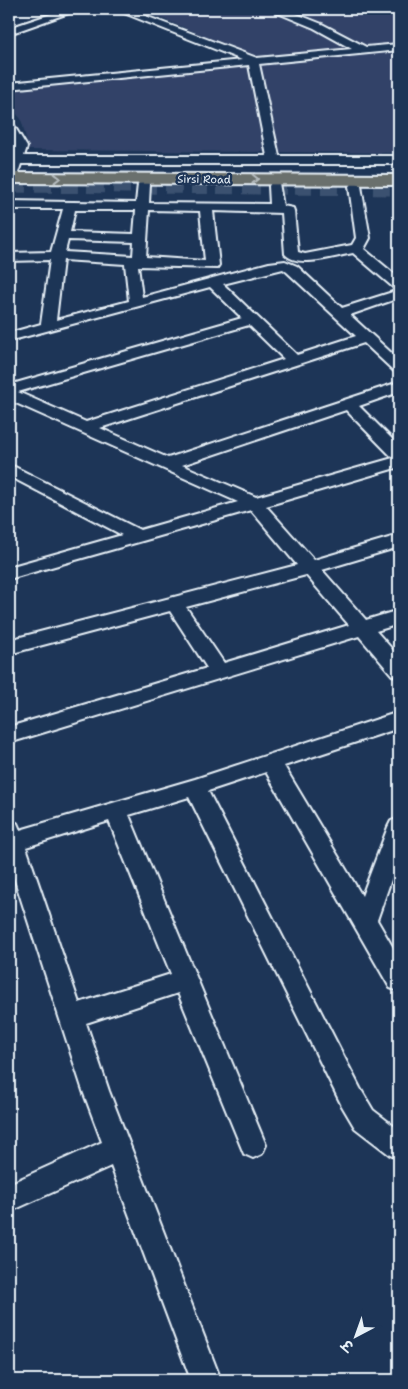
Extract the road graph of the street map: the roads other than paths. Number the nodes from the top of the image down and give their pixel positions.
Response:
1 (75, 9) edge
2 (119, 9) edge
3 (276, 9) edge
4 (9, 31) edge
5 (399, 47) edge
6 (363, 50) junction
7 (253, 60) junction
8 (9, 86) edge
9 (9, 126) edge
10 (15, 148) edge
11 (17, 160) junction
12 (274, 160) junction
13 (399, 160) edge
14 (9, 179) edge
15 (399, 180) edge
16 (144, 184) dead end
17 (275, 186) dead end
18 (355, 186) dead end
19 (9, 205) edge
20 (70, 206) junction
21 (143, 208) junction
22 (206, 208) junction
23 (278, 208) junction
24 (63, 236) junction
25 (140, 238) junction
26 (357, 248) junction
27 (57, 256) junction
28 (9, 257) edge
29 (135, 261) junction
30 (214, 283) junction
31 (399, 285) edge
32 (399, 294) edge
33 (136, 303) junction
34 (340, 313) junction
35 (251, 320) junction
36 (48, 327) junction
37 (9, 338) edge
38 (365, 338) junction
39 (294, 360) junction
40 (399, 368) edge
41 (399, 387) edge
42 (9, 392) edge
43 (349, 404) junction
44 (85, 428) junction
45 (399, 455) edge
46 (399, 462) edge
47 (167, 464) junction
48 (9, 469) edge
49 (254, 503) junction
50 (138, 536) junction
51 (399, 541) edge
52 (308, 568) junction
53 (9, 573) edge
54 (174, 603) junction
55 (399, 617) edge
56 (363, 629) junction
57 (9, 647) edge
58 (399, 670) edge
59 (219, 671) junction
60 (399, 720) edge
61 (9, 735) edge
62 (271, 762) junction
63 (195, 787) junction
64 (116, 811) junction
65 (399, 826) edge
66 (11, 835) edge
67 (364, 920) junction
68 (185, 980) junction
69 (399, 980) edge
70 (71, 1017) junction
71 (253, 1145) dead end
72 (399, 1146) edge
73 (118, 1150) junction
74 (9, 1198) edge
75 (206, 1380) edge

1 - 4 street
2 - 7 street
3 - 6 street
5 - 6 street
6 - 7 street
7 - 8 street
7 - 12 street
9 - 10 street
10 - 11 street
11 - 12 street
11 - 14 street
12 - 13 street
14 -> 15 main road, Sirsi Road
16 - 21 street
17 - 23 street
18 - 26 street
19 - 20 street
20 - 21 street
20 - 24 street
21 - 22 street
21 - 25 street
22 - 23 street
22 - 29 street
23 - 26 street
24 - 25 street
24 - 27 street
25 - 29 street
26 - 31 street
27 - 28 street
27 - 29 street
27 - 36 street
29 - 33 street
30 - 33 street
30 - 34 street
30 - 35 street
32 - 34 street
33 - 36 street
34 - 38 street
35 - 39 street
35 - 42 street
36 - 37 street
38 - 39 street
38 - 40 street
39 - 44 street
41 - 43 street
42 - 44 street
43 - 45 street
43 - 47 street
44 - 47 street
46 - 49 street
47 - 49 street
48 - 50 street
49 - 50 street
49 - 52 street
50 - 53 street
51 - 52 street
52 - 54 street
52 - 56 street
54 - 57 street
54 - 59 street
55 - 56 street
56 - 58 street
56 - 59 street
59 - 61 street
60 - 62 street
62 - 63 street
62 - 67 street
63 - 64 street
63 - 72 street
64 - 66 street
64 - 68 street
65 - 67 street
66 - 70 street
67 - 69 street
68 - 70 street
68 - 71 street
70 - 73 street
73 - 74 street
73 - 75 street

